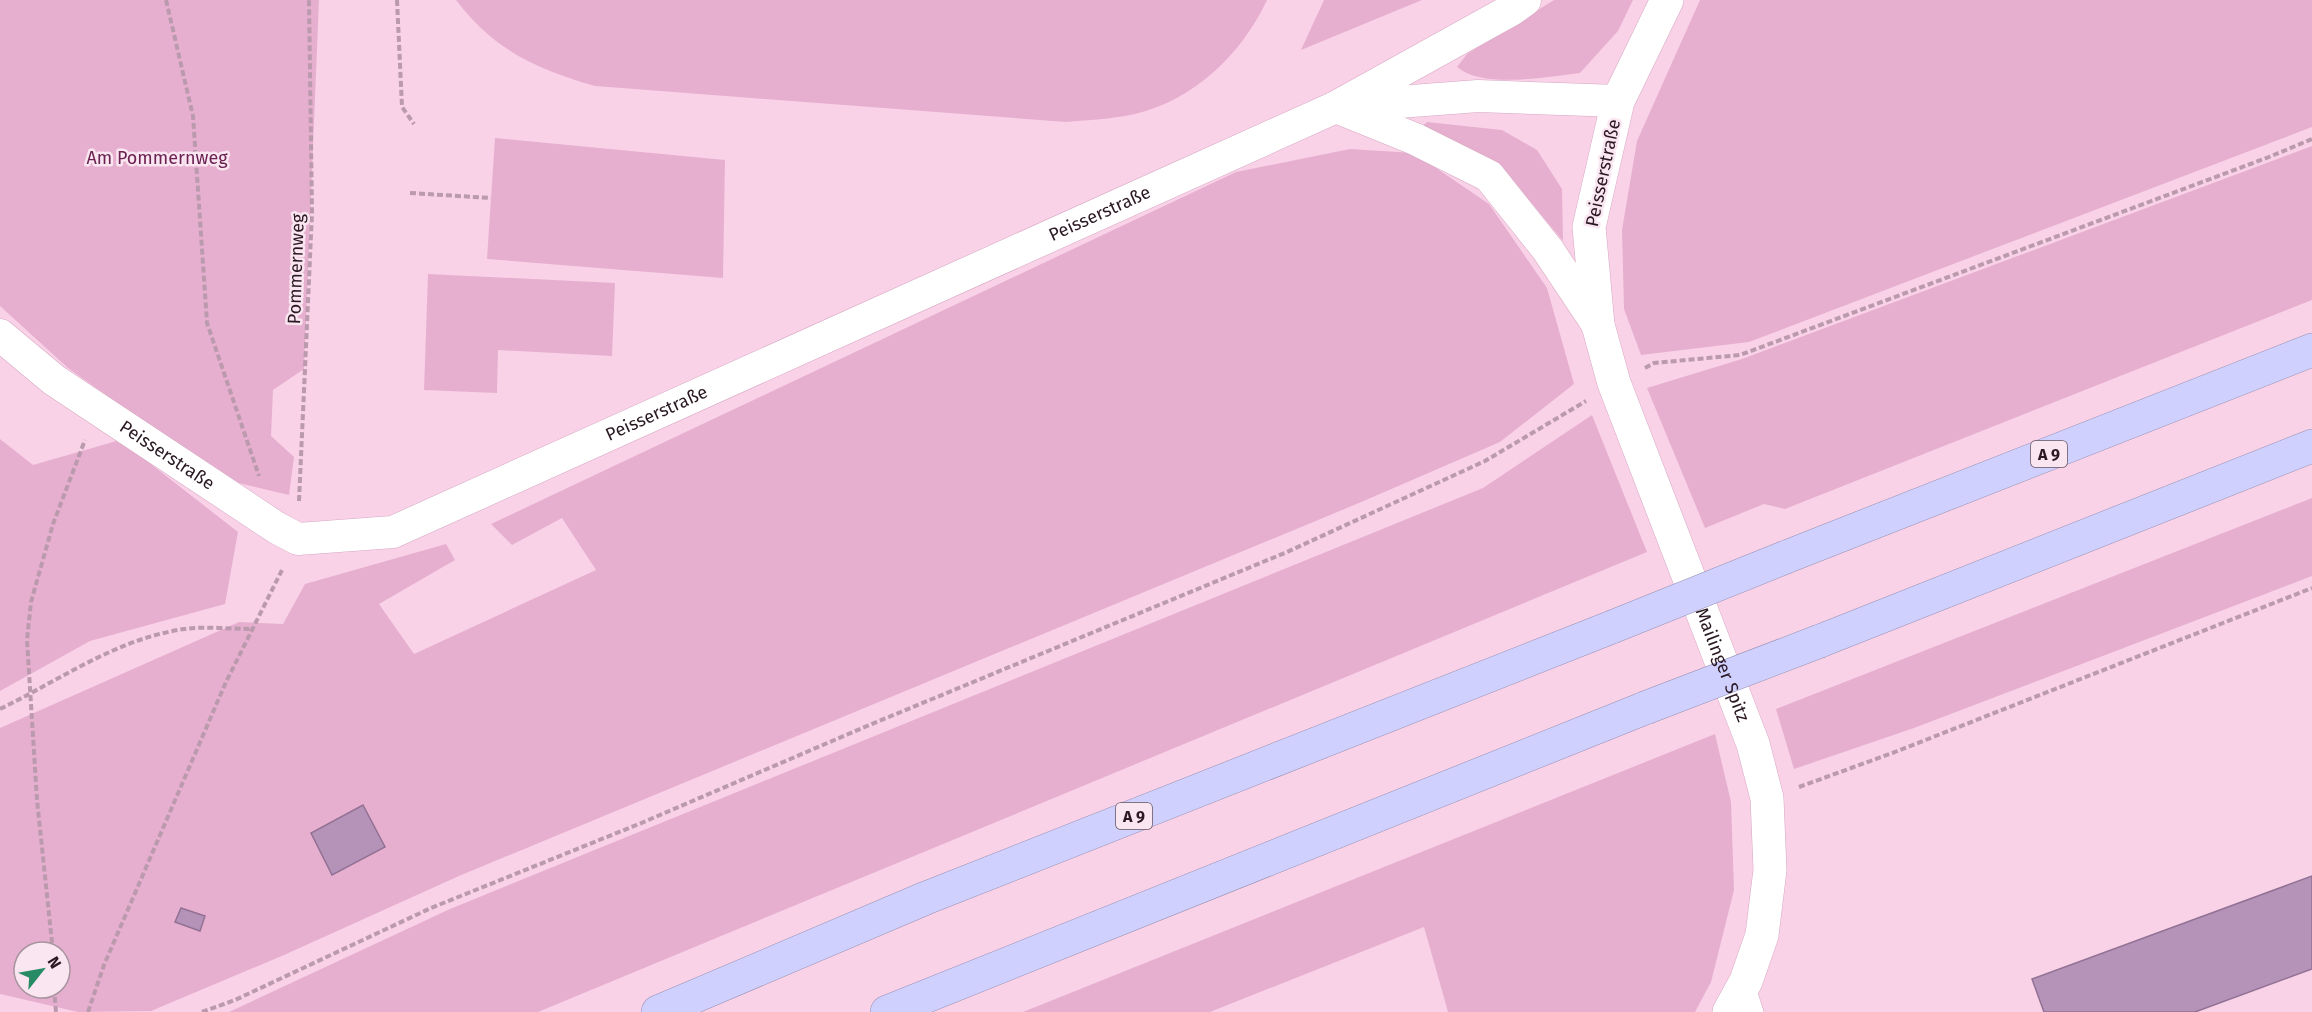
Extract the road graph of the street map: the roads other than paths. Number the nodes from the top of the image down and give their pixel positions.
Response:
1 (1525, 0) edge
2 (1666, 0) edge
3 (1618, 101) junction
4 (1336, 106) junction
5 (1598, 325) junction
6 (0, 335) edge
7 (2312, 351) edge
8 (2312, 446) edge
9 (1746, 981) junction
10 (658, 1012) edge
11 (887, 1012) edge
12 (1729, 1012) edge
13 (1756, 1012) edge

1 - 4 street, Peisserstraße
2 - 3 street, Peisserstraße
3 - 4 street, Peisserstraße
3 - 5 street, Peisserstraße
4 - 5 street
4 - 6 street, Peisserstraße
5 - 9 street, Mailinger Spitz
7 - 10 highway, A 9, bridge
8 - 11 highway, bridge
9 - 12 street, Mailinger Spitz
9 - 13 lane

